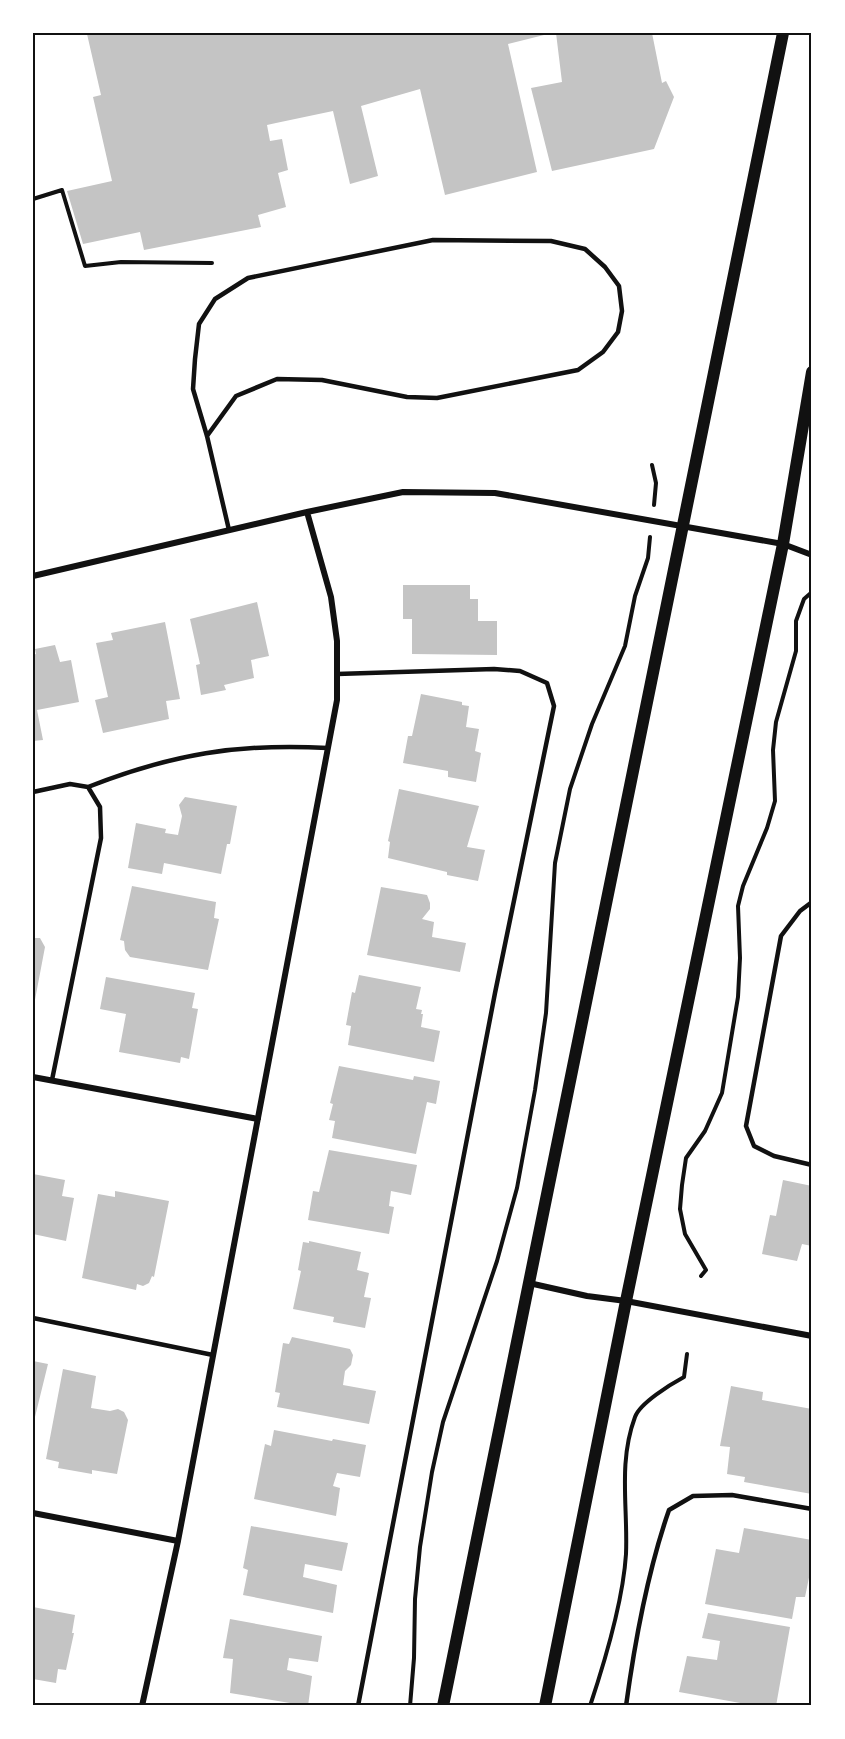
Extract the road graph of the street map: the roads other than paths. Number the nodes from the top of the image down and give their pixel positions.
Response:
1 (783, 33) edge
2 (812, 372) edge
3 (207, 436) junction
4 (307, 512) junction
5 (683, 528) junction
6 (229, 530) junction
7 (783, 544) junction
8 (812, 555) edge
9 (33, 576) edge
10 (337, 674) junction
11 (328, 748) junction
12 (88, 787) junction
13 (33, 792) edge
14 (812, 902) edge
15 (33, 1077) edge
16 (52, 1080) junction
17 (258, 1119) junction
18 (812, 1165) edge
19 (529, 1283) junction
20 (626, 1301) junction
21 (33, 1317) edge
22 (812, 1336) edge
23 (213, 1355) junction
24 (812, 1509) edge
25 (33, 1513) edge
26 (178, 1541) junction
27 (142, 1706) edge
28 (358, 1706) edge
29 (443, 1706) edge
30 (545, 1706) edge
31 (626, 1706) edge

1 - 5 main road
2 - 7 main road
3 - 3 lane
3 - 6 lane
4 - 5 street
4 - 6 street
4 - 10 street
5 - 7 street
5 - 19 main road
6 - 9 street
7 - 8 street
7 - 20 main road
10 - 11 street
10 - 28 lane
11 - 12 lane
11 - 17 street
12 - 13 lane
12 - 16 lane
14 - 18 lane
15 - 16 street
16 - 17 street
17 - 23 street
19 - 20 street
19 - 29 main road
20 - 22 street
20 - 30 main road
21 - 23 lane
23 - 26 street
24 - 31 lane
25 - 26 street
26 - 27 street

